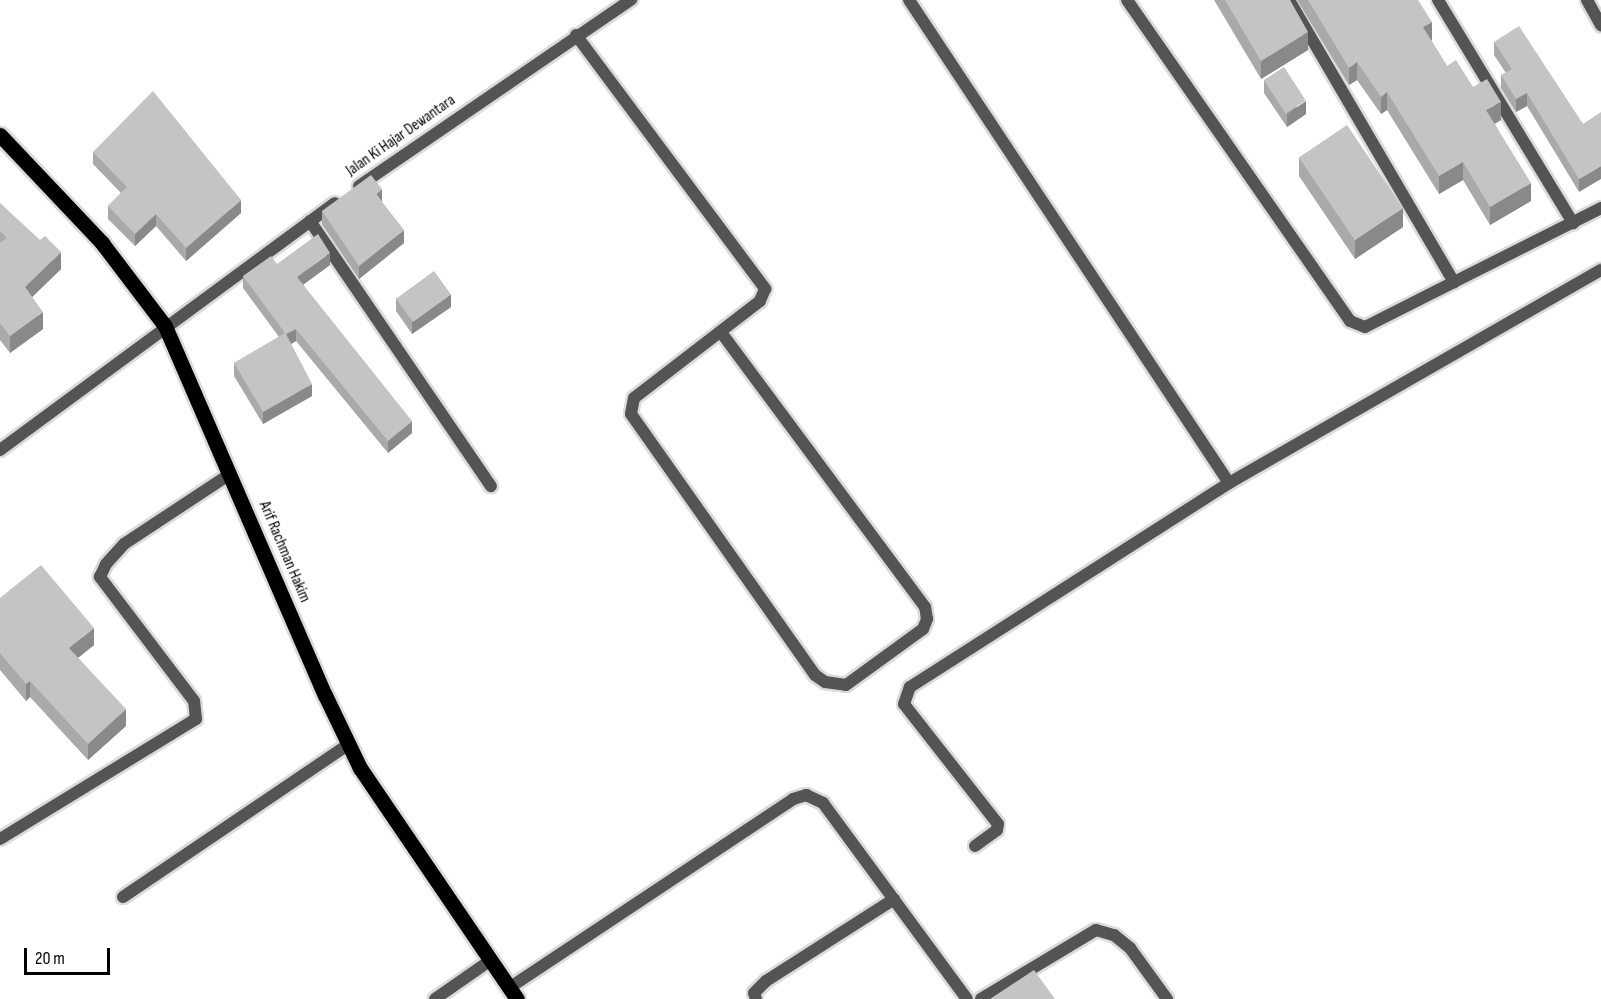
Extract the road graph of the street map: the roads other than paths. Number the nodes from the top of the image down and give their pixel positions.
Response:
1 (632, 0) edge
2 (909, 0) edge
3 (1127, 0) edge
4 (1289, 0) edge
5 (1438, 0) edge
6 (1587, 0) edge
7 (1601, 25) edge
8 (576, 34) junction
9 (0, 135) edge
10 (1601, 208) edge
11 (310, 221) junction
12 (1572, 223) junction
13 (1601, 270) edge
14 (1454, 282) junction
15 (165, 326) junction
16 (721, 332) junction
17 (0, 450) edge
18 (230, 474) junction
19 (1229, 483) junction
20 (491, 486) dead end
21 (349, 744) junction
22 (0, 839) edge
23 (975, 846) dead end
24 (123, 897) dead end
25 (894, 899) junction
26 (491, 960) junction
27 (513, 993) edge
28 (435, 999) edge
29 (756, 999) edge
30 (967, 999) edge
31 (981, 999) edge
32 (1167, 999) edge

1 - 8 street, Jalan Ki Hajar Dewantara
2 - 19 street
3 - 14 street
4 - 14 street
5 - 12 street
6 - 7 street
8 - 11 street, Jalan Ki Hajar Dewantara
8 - 16 street
9 - 15 main road, Arif Rachman Hakim
10 - 12 street
11 - 15 street, Jalan Ki Hajar Dewantara
11 - 20 street
12 - 14 street
13 - 19 street
15 - 17 street, Jalan Ki Hajar Dewantara
15 - 18 main road, Arif Rachman Hakim
16 - 16 street
18 - 21 main road, Arif Rachman Hakim
18 - 22 street
19 - 23 street
21 - 24 street
21 - 26 main road, Arif Rachman Hakim
25 - 27 street
25 - 29 street
25 - 30 street
26 - 27 main road, Arif Rachman Hakim
26 - 28 street
31 - 32 street

